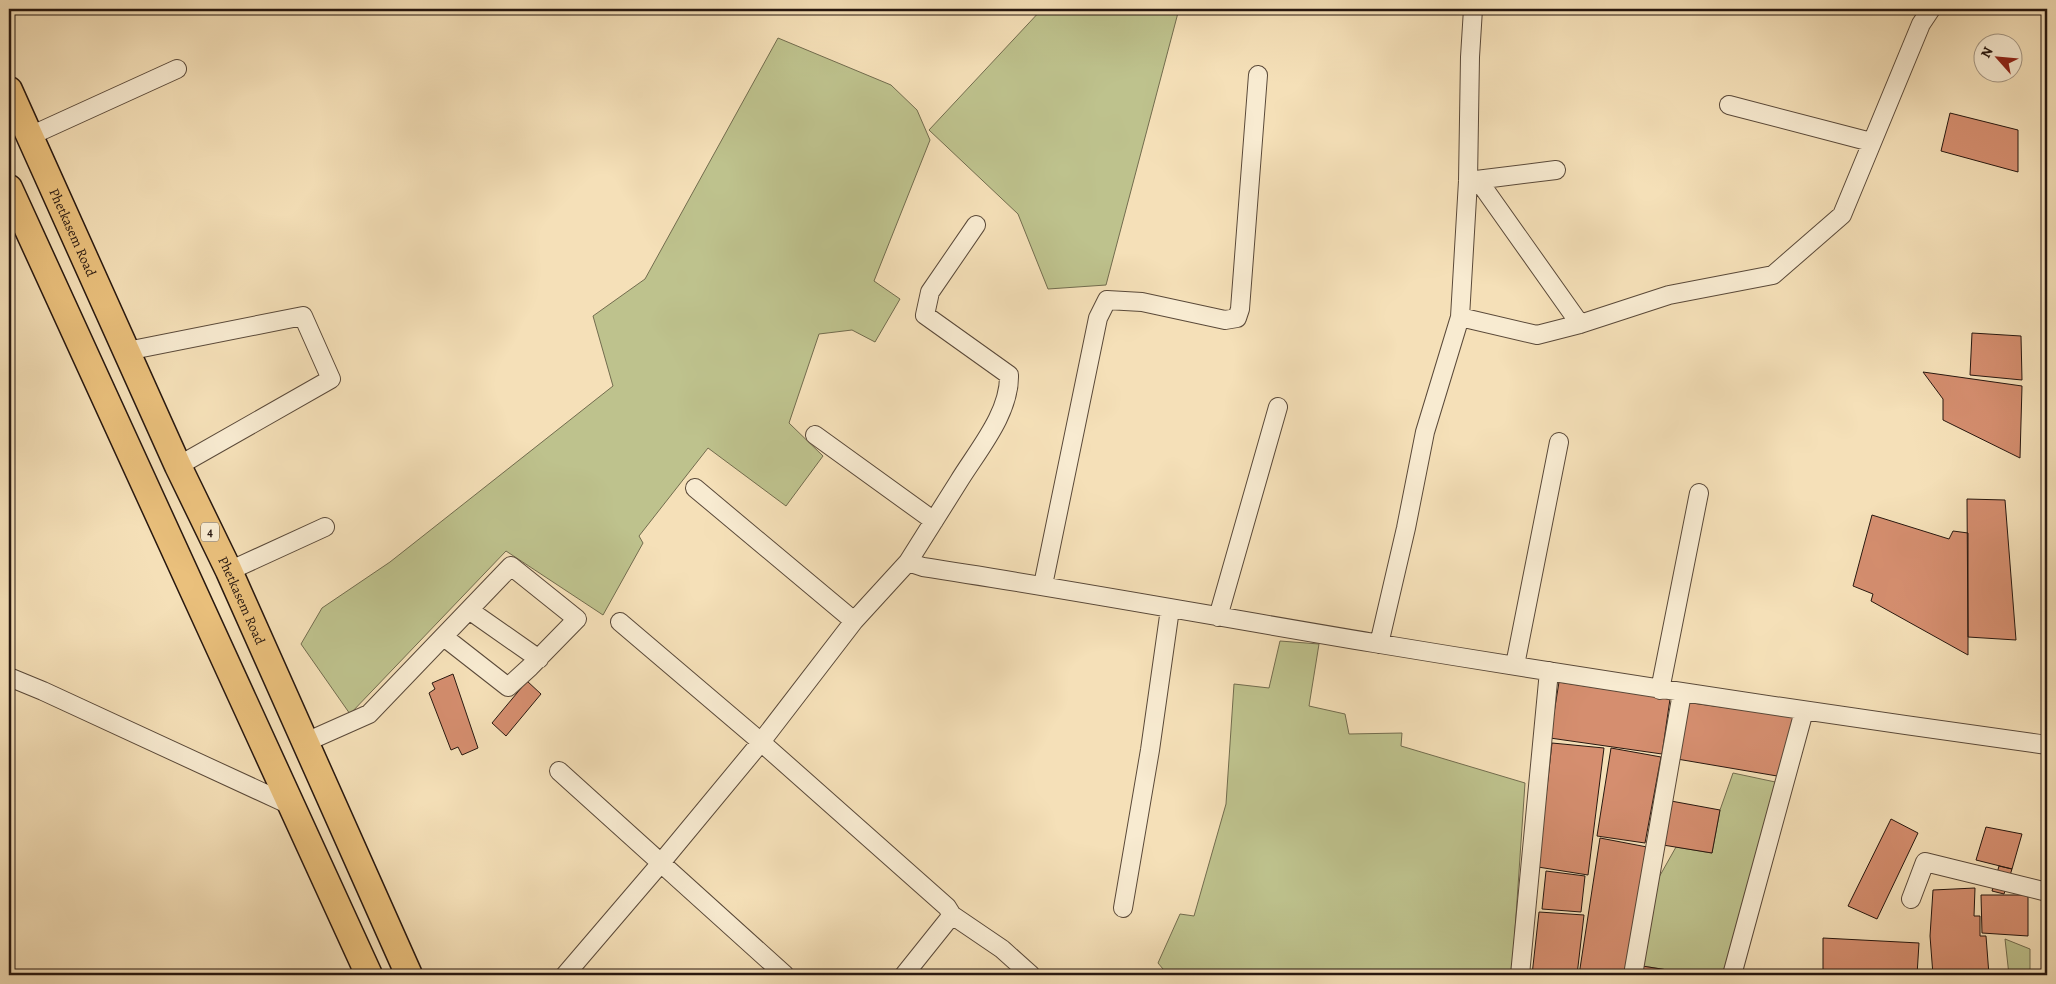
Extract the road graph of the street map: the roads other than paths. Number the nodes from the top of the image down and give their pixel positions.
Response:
1 (1473, 9) edge
2 (1926, 10) edge
3 (177, 69) dead end
4 (1258, 74) dead end
5 (9, 90) edge
6 (1729, 105) dead end
7 (30, 136) junction
8 (1871, 142) junction
9 (1556, 170) dead end
10 (1473, 181) junction
11 (9, 188) edge
12 (976, 226) dead end
13 (1460, 317) junction
14 (1580, 324) junction
15 (127, 351) junction
16 (1278, 407) dead end
17 (815, 435) dead end
18 (1559, 442) dead end
19 (178, 466) junction
20 (695, 488) dead end
21 (1699, 493) dead end
22 (934, 521) junction
23 (325, 527) dead end
24 (908, 562) junction
25 (229, 571) junction
26 (1043, 586) junction
27 (1170, 609) junction
28 (469, 610) junction
29 (1218, 617) junction
30 (854, 621) junction
31 (620, 622) dead end
32 (444, 636) junction
33 (1379, 644) junction
34 (538, 659) junction
35 (1515, 665) junction
36 (1549, 671) junction
37 (9, 677) edge
38 (1660, 690) junction
39 (1682, 693) junction
40 (1804, 711) junction
41 (306, 742) junction
42 (761, 742) junction
43 (2047, 745) edge
44 (559, 771) dead end
45 (292, 806) junction
46 (660, 864) junction
47 (2047, 892) edge
48 (1911, 899) dead end
49 (1122, 908) dead end
50 (952, 915) junction
51 (368, 975) edge
52 (409, 975) edge
53 (565, 975) edge
54 (785, 975) edge
55 (904, 975) edge
56 (1031, 975) edge
57 (1520, 975) edge
58 (1633, 975) edge
59 (1732, 975) edge

1 - 10 street
2 - 8 street
3 - 7 street
4 - 26 street
5 - 7 highway, Phetkasem Road / 4
6 - 8 street
7 - 15 highway, Phetkasem Road / 4
8 - 14 street
9 - 10 street
10 - 13 street
10 - 14 street
11 - 45 highway
12 - 22 street
13 - 14 street
13 - 33 street
15 - 19 highway, Phetkasem Road / 4
15 - 19 street
16 - 29 street
17 - 22 street
18 - 35 street
19 - 25 highway, Phetkasem Road / 4
20 - 30 street
21 - 38 street
22 - 24 street
23 - 25 street
24 - 26 street
24 - 30 street
25 - 41 highway, Phetkasem Road / 4
26 - 27 street
27 - 29 street
27 - 49 street
28 - 32 street
28 - 34 street
28 - 34 street
29 - 33 street
30 - 42 street
31 - 42 street
32 - 34 street
32 - 41 street
33 - 35 street
35 - 36 street
36 - 38 street
36 - 57 street
37 - 45 street
38 - 39 street
39 - 40 street
39 - 58 street
40 - 43 street
40 - 59 street
41 - 52 highway, Phetkasem Road / 4
42 - 46 street
42 - 50 street
44 - 46 street
45 - 51 highway
46 - 53 street
46 - 54 street
47 - 48 street
50 - 55 street
50 - 56 street

